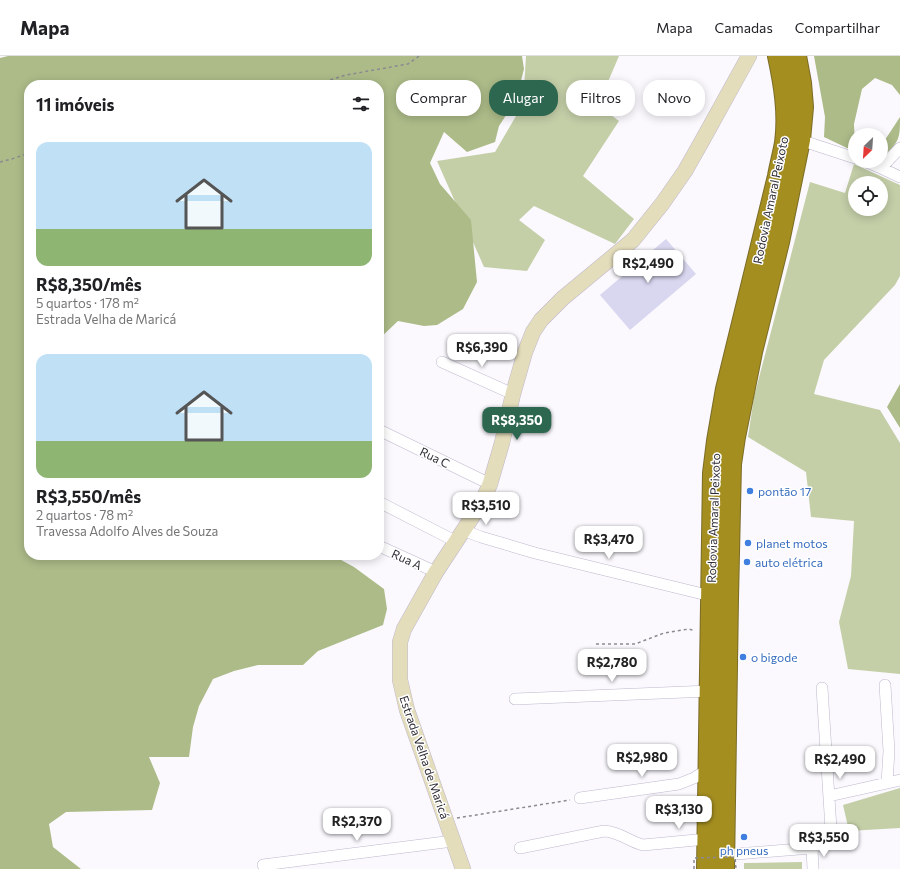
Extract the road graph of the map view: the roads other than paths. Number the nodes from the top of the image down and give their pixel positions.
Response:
1 (749, 56) edge
2 (778, 56) edge
3 (796, 56) edge
4 (800, 140) junction
5 (900, 148) edge
6 (848, 156) edge
7 (888, 161) edge
8 (881, 168) edge
9 (900, 177) edge
10 (442, 362) dead end
11 (513, 394) junction
12 (384, 432) edge
13 (490, 484) junction
14 (384, 504) edge
15 (459, 536) junction
16 (384, 548) edge
17 (436, 572) junction
18 (711, 596) junction
19 (886, 686) dead end
20 (822, 688) dead end
21 (710, 691) junction
22 (515, 698) dead end
23 (709, 769) junction
24 (900, 780) edge
25 (887, 783) junction
26 (829, 796) junction
27 (580, 798) road end
28 (707, 839) junction
29 (453, 841) junction
30 (520, 848) dead end
31 (812, 848) junction
32 (728, 864) edge
33 (263, 865) dead end
34 (463, 869) edge
35 (707, 869) edge
36 (813, 869) edge

1 - 11 street, Estrada Velha de Maricá
2 - 18 highway, Rodovia Amaral Peixoto
3 - 4 highway, Rodovia Amaral Peixoto
4 - 6 street
4 - 32 highway, Rodovia Amaral Peixoto
5 - 7 street
8 - 9 street
10 - 11 street
11 - 13 street, Estrada Velha de Maricá
12 - 13 street, Rua C
13 - 15 street, Estrada Velha de Maricá
14 - 15 street
15 - 17 street, Estrada Velha de Maricá
15 - 18 street
16 - 17 street, Rua A
17 - 29 street, Estrada Velha de Maricá
18 - 21 highway, Rodovia Amaral Peixoto
19 - 25 street
20 - 26 street
21 - 22 street
21 - 23 highway, Rodovia Amaral Peixoto
23 - 27 street
23 - 28 highway, Rodovia Amaral Peixoto
24 - 25 street
25 - 26 street
26 - 31 street
28 - 30 street
28 - 35 highway, Rodovia Amaral Peixoto
29 - 33 street
29 - 34 street, Estrada Velha de Maricá
31 - 32 street
31 - 36 street

